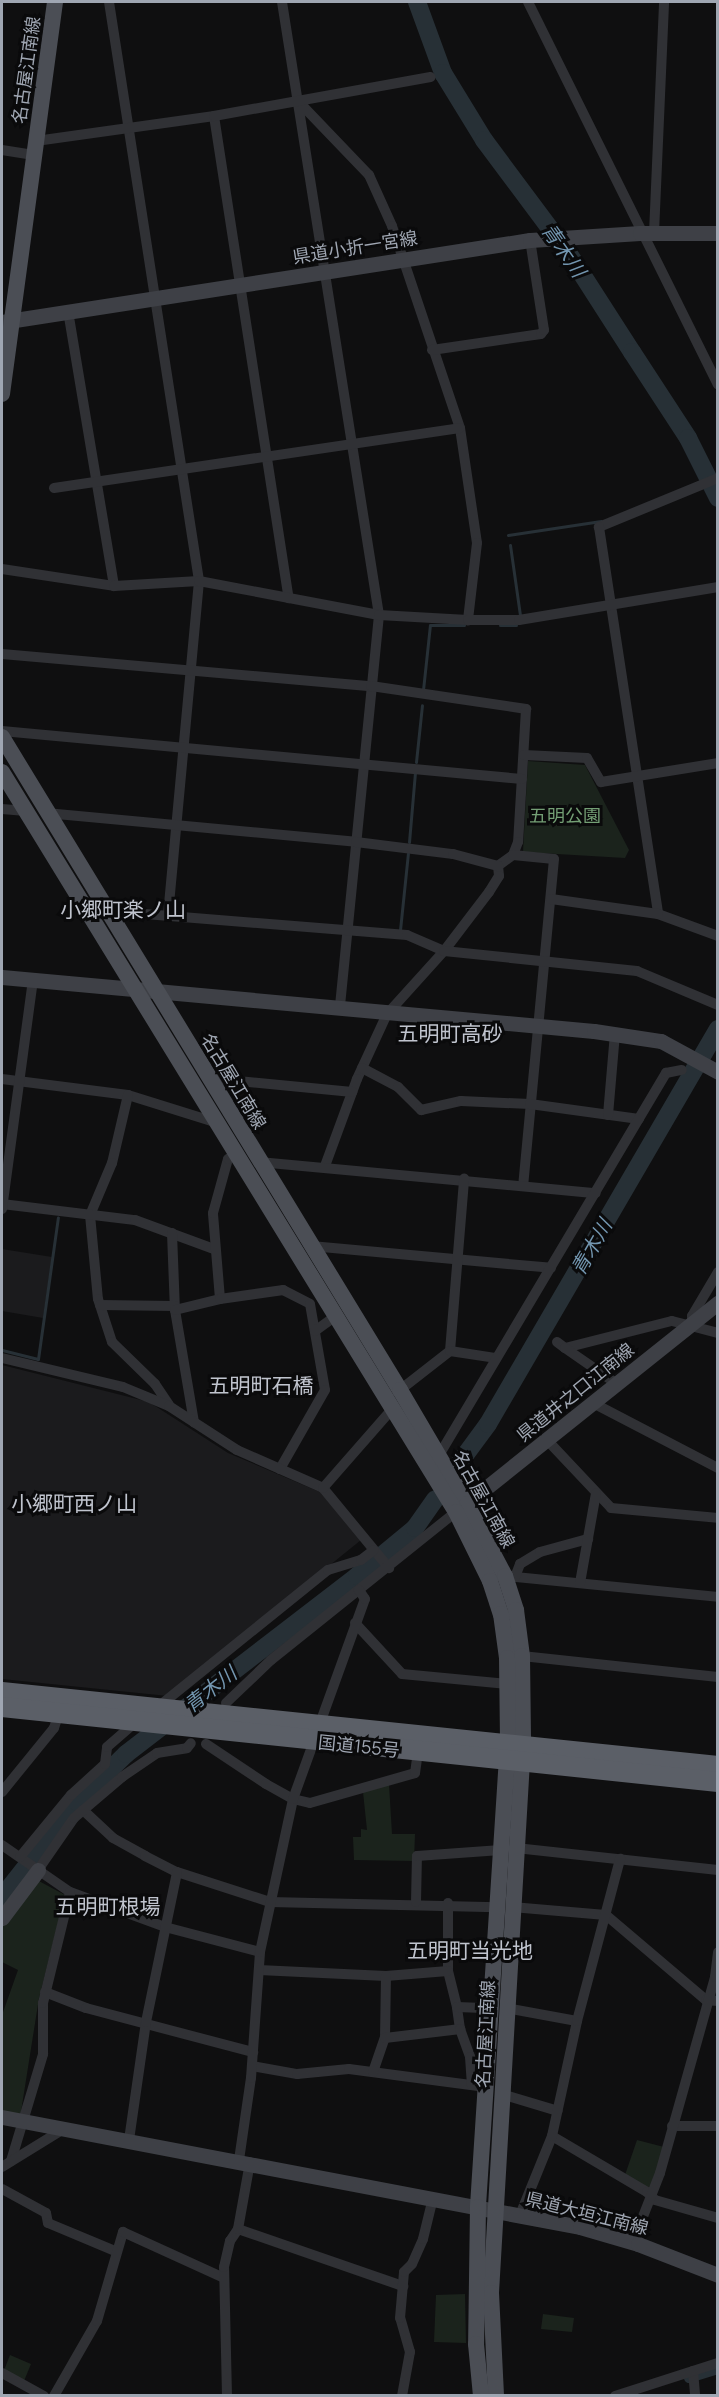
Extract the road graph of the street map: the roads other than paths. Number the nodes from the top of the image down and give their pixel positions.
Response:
1 (55, 2) edge
2 (109, 2) edge
3 (282, 2) edge
4 (528, 2) edge
5 (664, 2) edge
6 (430, 77) dead end
7 (298, 101) junction
8 (214, 116) junction
9 (129, 128) junction
10 (35, 148) junction
11 (2, 150) edge
12 (647, 233) junction
13 (717, 233) edge
14 (535, 239) junction
15 (401, 260) junction
16 (325, 271) junction
17 (241, 285) junction
18 (158, 297) junction
19 (68, 311) junction
20 (7, 321) edge
21 (432, 350) junction
22 (717, 384) edge
23 (2, 394) edge
24 (460, 428) junction
25 (353, 446) junction
26 (268, 458) junction
27 (184, 469) junction
28 (717, 478) edge
29 (97, 481) junction
30 (54, 488) dead end
31 (2, 568) edge
32 (199, 581) junction
33 (114, 586) junction
34 (717, 587) edge
35 (289, 598) junction
36 (611, 604) junction
37 (379, 615) junction
38 (468, 620) junction
39 (2, 654) edge
40 (192, 670) junction
41 (371, 686) junction
42 (2, 731) edge
43 (2, 737) edge
44 (185, 746) junction
45 (524, 755) junction
46 (363, 763) junction
47 (717, 763) edge
48 (2, 772) edge
49 (637, 776) junction
50 (522, 779) junction
51 (2, 808) edge
52 (23, 811) junction
53 (46, 813) junction
54 (177, 826) junction
55 (356, 842) junction
56 (513, 855) junction
57 (498, 866) junction
58 (551, 899) junction
59 (108, 911) junction
60 (658, 914) junction
61 (168, 916) junction
62 (348, 929) junction
63 (717, 936) edge
64 (444, 951) junction
65 (545, 963) junction
66 (2, 977) edge
67 (33, 980) junction
68 (135, 988) junction
69 (158, 991) junction
70 (717, 1005) edge
71 (340, 1009) junction
72 (387, 1014) junction
73 (538, 1026) junction
74 (615, 1034) junction
75 (362, 1068) junction
76 (682, 1070) dead end
77 (713, 1070) edge
78 (2, 1078) edge
79 (19, 1081) junction
80 (212, 1083) junction
81 (352, 1092) junction
82 (128, 1095) junction
83 (530, 1104) junction
84 (608, 1115) junction
85 (639, 1119) junction
86 (219, 1123) junction
87 (238, 1152) junction
88 (260, 1162) junction
89 (325, 1166) junction
90 (464, 1179) junction
91 (523, 1185) junction
92 (596, 1193) junction
93 (2, 1206) edge
94 (90, 1215) junction
95 (172, 1233) junction
96 (311, 1246) junction
97 (214, 1248) junction
98 (458, 1258) junction
99 (551, 1268) junction
100 (717, 1272) edge
101 (220, 1299) junction
102 (717, 1303) edge
103 (99, 1305) junction
104 (175, 1308) junction
105 (337, 1315) junction
106 (692, 1324) junction
107 (315, 1331) junction
108 (717, 1333) edge
109 (450, 1351) junction
110 (2, 1358) edge
111 (496, 1358) junction
112 (617, 1384) junction
113 (400, 1389) junction
114 (593, 1403) junction
115 (170, 1406) junction
116 (393, 1408) junction
117 (194, 1422) junction
118 (547, 1440) junction
119 (438, 1457) junction
120 (717, 1468) edge
121 (280, 1469) junction
122 (323, 1488) junction
123 (596, 1493) junction
124 (461, 1508) junction
125 (717, 1518) edge
126 (588, 1539) junction
127 (375, 1551) junction
128 (387, 1566) junction
129 (510, 1576) junction
130 (580, 1582) junction
131 (359, 1590) junction
132 (717, 1597) edge
133 (355, 1623) junction
134 (522, 1656) junction
135 (717, 1677) edge
136 (508, 1684) junction
137 (2, 1692) edge
138 (226, 1703) dead end
139 (2, 1707) edge
140 (59, 1713) junction
141 (149, 1715) junction
142 (190, 1727) junction
143 (316, 1734) junction
144 (206, 1744) dead end
145 (418, 1752) junction
146 (515, 1752) junction
147 (717, 1766) edge
148 (717, 1782) edge
149 (2, 1792) edge
150 (293, 1799) junction
151 (83, 1810) junction
152 (2, 1845) edge
153 (508, 1849) junction
154 (21, 1858) junction
155 (620, 1859) junction
156 (37, 1868) junction
157 (717, 1870) edge
158 (177, 1872) junction
159 (70, 1892) junction
160 (270, 1902) junction
161 (416, 1902) junction
162 (448, 1903) junction
163 (505, 1907) junction
164 (606, 1915) junction
165 (2, 1918) edge
166 (165, 1927) junction
167 (260, 1952) junction
168 (717, 1952) edge
169 (259, 1970) junction
170 (448, 1971) junction
171 (386, 1976) junction
172 (45, 1992) junction
173 (712, 2000) edge
174 (457, 2007) junction
175 (498, 2008) junction
176 (577, 2021) junction
177 (146, 2022) junction
178 (460, 2029) junction
179 (386, 2038) junction
180 (253, 2052) junction
181 (252, 2066) junction
182 (373, 2072) junction
183 (486, 2089) junction
184 (558, 2111) junction
185 (2, 2117) edge
186 (24, 2123) junction
187 (672, 2126) junction
188 (717, 2126) edge
189 (62, 2130) junction
190 (552, 2136) junction
191 (129, 2140) junction
192 (244, 2161) junction
193 (6, 2164) edge
194 (2, 2189) edge
195 (651, 2195) junction
196 (433, 2198) junction
197 (486, 2209) junction
198 (520, 2215) junction
199 (717, 2218) edge
200 (237, 2229) junction
201 (633, 2242) junction
202 (115, 2251) junction
203 (717, 2275) edge
204 (224, 2278) junction
205 (403, 2286) junction
206 (717, 2363) edge
207 (693, 2371) junction
208 (2, 2373) edge
209 (230, 2395) edge
210 (44, 2396) edge
211 (54, 2396) edge
212 (402, 2396) edge
213 (481, 2396) edge
214 (496, 2396) edge
215 (615, 2396) edge
216 (695, 2396) edge

1 - 10 main road, 名古屋江南線
2 - 9 street
3 - 7 street
4 - 12 street
5 - 12 street
6 - 7 street
7 - 8 street
7 - 15 street
7 - 16 street
8 - 9 street
8 - 17 street
9 - 10 street
9 - 18 street
10 - 11 street
10 - 20 main road, 名古屋江南線
12 - 13 street, 県道小折一宮線
12 - 14 street, 県道小折一宮線
12 - 22 street
14 - 15 street, 県道小折一宮線
14 - 21 street
15 - 16 street, 県道小折一宮線
15 - 21 street
16 - 17 street, 県道小折一宮線
16 - 25 street
17 - 18 street, 県道小折一宮線
17 - 26 street
18 - 19 street, 県道小折一宮線
18 - 27 street
19 - 20 street, 県道小折一宮線
19 - 29 street
20 - 23 main road, 名古屋江南線
21 - 24 street
24 - 25 street
24 - 38 street
25 - 26 street
25 - 37 street
26 - 27 street
26 - 35 street
27 - 29 street
27 - 32 street
28 - 36 street
29 - 30 street
29 - 33 street
31 - 33 street
32 - 33 street
32 - 35 street
32 - 40 street
34 - 36 street
35 - 37 street
36 - 38 street
36 - 49 street
37 - 38 street
37 - 41 street
39 - 40 street
40 - 41 street
40 - 44 street
41 - 45 street
41 - 46 street
42 - 44 street
43 - 53 main road, 名古屋江南線
44 - 46 street
44 - 54 street
45 - 49 street
45 - 50 street
46 - 50 street
46 - 55 street
47 - 49 street
48 - 52 main road, 名古屋江南線
49 - 60 street
50 - 56 street
51 - 52 street
52 - 68 main road, 名古屋江南線
53 - 54 street
53 - 59 main road, 名古屋江南線
54 - 55 street
54 - 61 street
55 - 57 street
55 - 62 street
56 - 57 street
56 - 58 street
57 - 64 street
58 - 60 street
58 - 65 street
59 - 61 street
59 - 69 main road, 名古屋江南線
60 - 63 street
61 - 62 street
62 - 64 street
62 - 71 street
64 - 65 street
64 - 72 street
65 - 70 street
65 - 73 street
66 - 67 street
67 - 68 street
67 - 79 street
68 - 69 street
68 - 86 main road, 名古屋江南線
69 - 71 street
69 - 80 main road, 名古屋江南線
71 - 72 street
72 - 73 street
72 - 75 street
73 - 74 street
73 - 83 street
74 - 77 street
74 - 84 street
75 - 81 street
75 - 83 street
76 - 85 street
78 - 79 street
79 - 82 street
79 - 93 street
80 - 81 street
80 - 88 main road, 名古屋江南線
81 - 89 street
82 - 86 street
82 - 94 street
83 - 84 street
83 - 91 street
84 - 85 street
85 - 92 street
86 - 87 main road, 名古屋江南線
87 - 97 street
87 - 105 main road, 名古屋江南線
88 - 89 street
88 - 96 main road, 名古屋江南線
89 - 90 street
90 - 91 street
90 - 98 street
91 - 92 street
92 - 99 street
93 - 94 street
94 - 95 street
94 - 103 street
95 - 97 street
95 - 104 street
96 - 98 street
96 - 113 main road, 名古屋江南線
97 - 101 street
98 - 99 street
98 - 109 street
99 - 111 street
100 - 106 street
101 - 104 street
101 - 107 street
102 - 106 street, 県道井之口江南線
103 - 104 street
103 - 115 street
104 - 117 street
105 - 107 street
105 - 116 main road, 名古屋江南線
106 - 108 street
106 - 112 street, 県道井之口江南線
106 - 112 street
107 - 121 street
109 - 111 street
109 - 113 street
110 - 115 street
111 - 119 street
112 - 114 street, 県道井之口江南線
113 - 119 main road, 名古屋江南線
114 - 118 street, 県道井之口江南線
114 - 120 street
115 - 117 street
116 - 122 street
116 - 124 main road, 名古屋江南線
117 - 121 street
118 - 123 street
118 - 124 street, 県道井之口江南線
119 - 124 main road, 名古屋江南線
121 - 122 street
122 - 127 street
123 - 125 street
123 - 126 street
124 - 128 street
124 - 129 main road, 名古屋江南線
124 - 136 main road, 名古屋江南線
126 - 129 street
126 - 130 street
127 - 128 street
127 - 141 street
128 - 131 street
129 - 130 street
129 - 134 main road, 名古屋江南線
130 - 132 street
131 - 133 street
131 - 138 street
133 - 136 street
133 - 143 street
134 - 135 street
134 - 146 main road, 名古屋江南線
136 - 146 main road, 名古屋江南線
137 - 141 highway, 国道155号
139 - 140 highway, 国道155号
140 - 141 highway, 国道155号
140 - 149 street
141 - 142 highway, 国道155号
141 - 154 street
142 - 143 highway, 国道155号
142 - 151 street
143 - 145 highway, 国道155号
143 - 146 highway, 国道155号
143 - 150 street
144 - 150 street
145 - 146 highway, 国道155号
145 - 150 street
146 - 147 highway, 国道155号
146 - 148 highway, 国道155号
146 - 153 main road, 名古屋江南線
150 - 160 street
151 - 156 street
151 - 158 street
152 - 154 street
153 - 155 street
153 - 161 street
153 - 163 main road, 名古屋江南線
154 - 156 street
155 - 157 street
155 - 164 street
156 - 159 street
156 - 165 street
158 - 160 street
158 - 166 street
159 - 166 street
159 - 172 street
160 - 161 street
160 - 167 street
161 - 162 street
162 - 163 street
162 - 170 street
163 - 164 street
163 - 175 main road, 名古屋江南線
164 - 173 street
164 - 176 street
166 - 167 street
166 - 177 street
167 - 169 street
168 - 173 street
169 - 171 street
169 - 180 street
170 - 171 street
170 - 174 street
171 - 179 street
172 - 177 street
172 - 186 street
173 - 187 street
174 - 175 street
174 - 178 street
175 - 176 street
175 - 183 main road, 名古屋江南線
176 - 184 street
177 - 180 street
177 - 191 street
178 - 179 street
178 - 183 street
179 - 182 street
180 - 181 street
181 - 182 street
181 - 192 street
182 - 183 street
183 - 184 street
183 - 197 main road, 名古屋江南線
184 - 190 street
185 - 186 street, 県道大垣江南線
186 - 189 street, 県道大垣江南線
186 - 193 street
187 - 188 street
187 - 195 street
189 - 191 street, 県道大垣江南線
189 - 193 street
190 - 195 street
190 - 198 street
191 - 192 street, 県道大垣江南線
192 - 196 street, 県道大垣江南線
192 - 200 street
194 - 202 street
195 - 199 street
195 - 201 street
196 - 197 street, 県道大垣江南線
196 - 205 street
197 - 198 street, 県道大垣江南線
197 - 213 main road, 名古屋江南線
197 - 214 main road, 名古屋江南線
198 - 201 street, 県道大垣江南線
200 - 204 street
200 - 205 street
201 - 203 street, 県道大垣江南線
202 - 204 street
202 - 211 street
204 - 209 street
205 - 212 street
206 - 207 street
207 - 215 street
207 - 216 street
208 - 210 street

